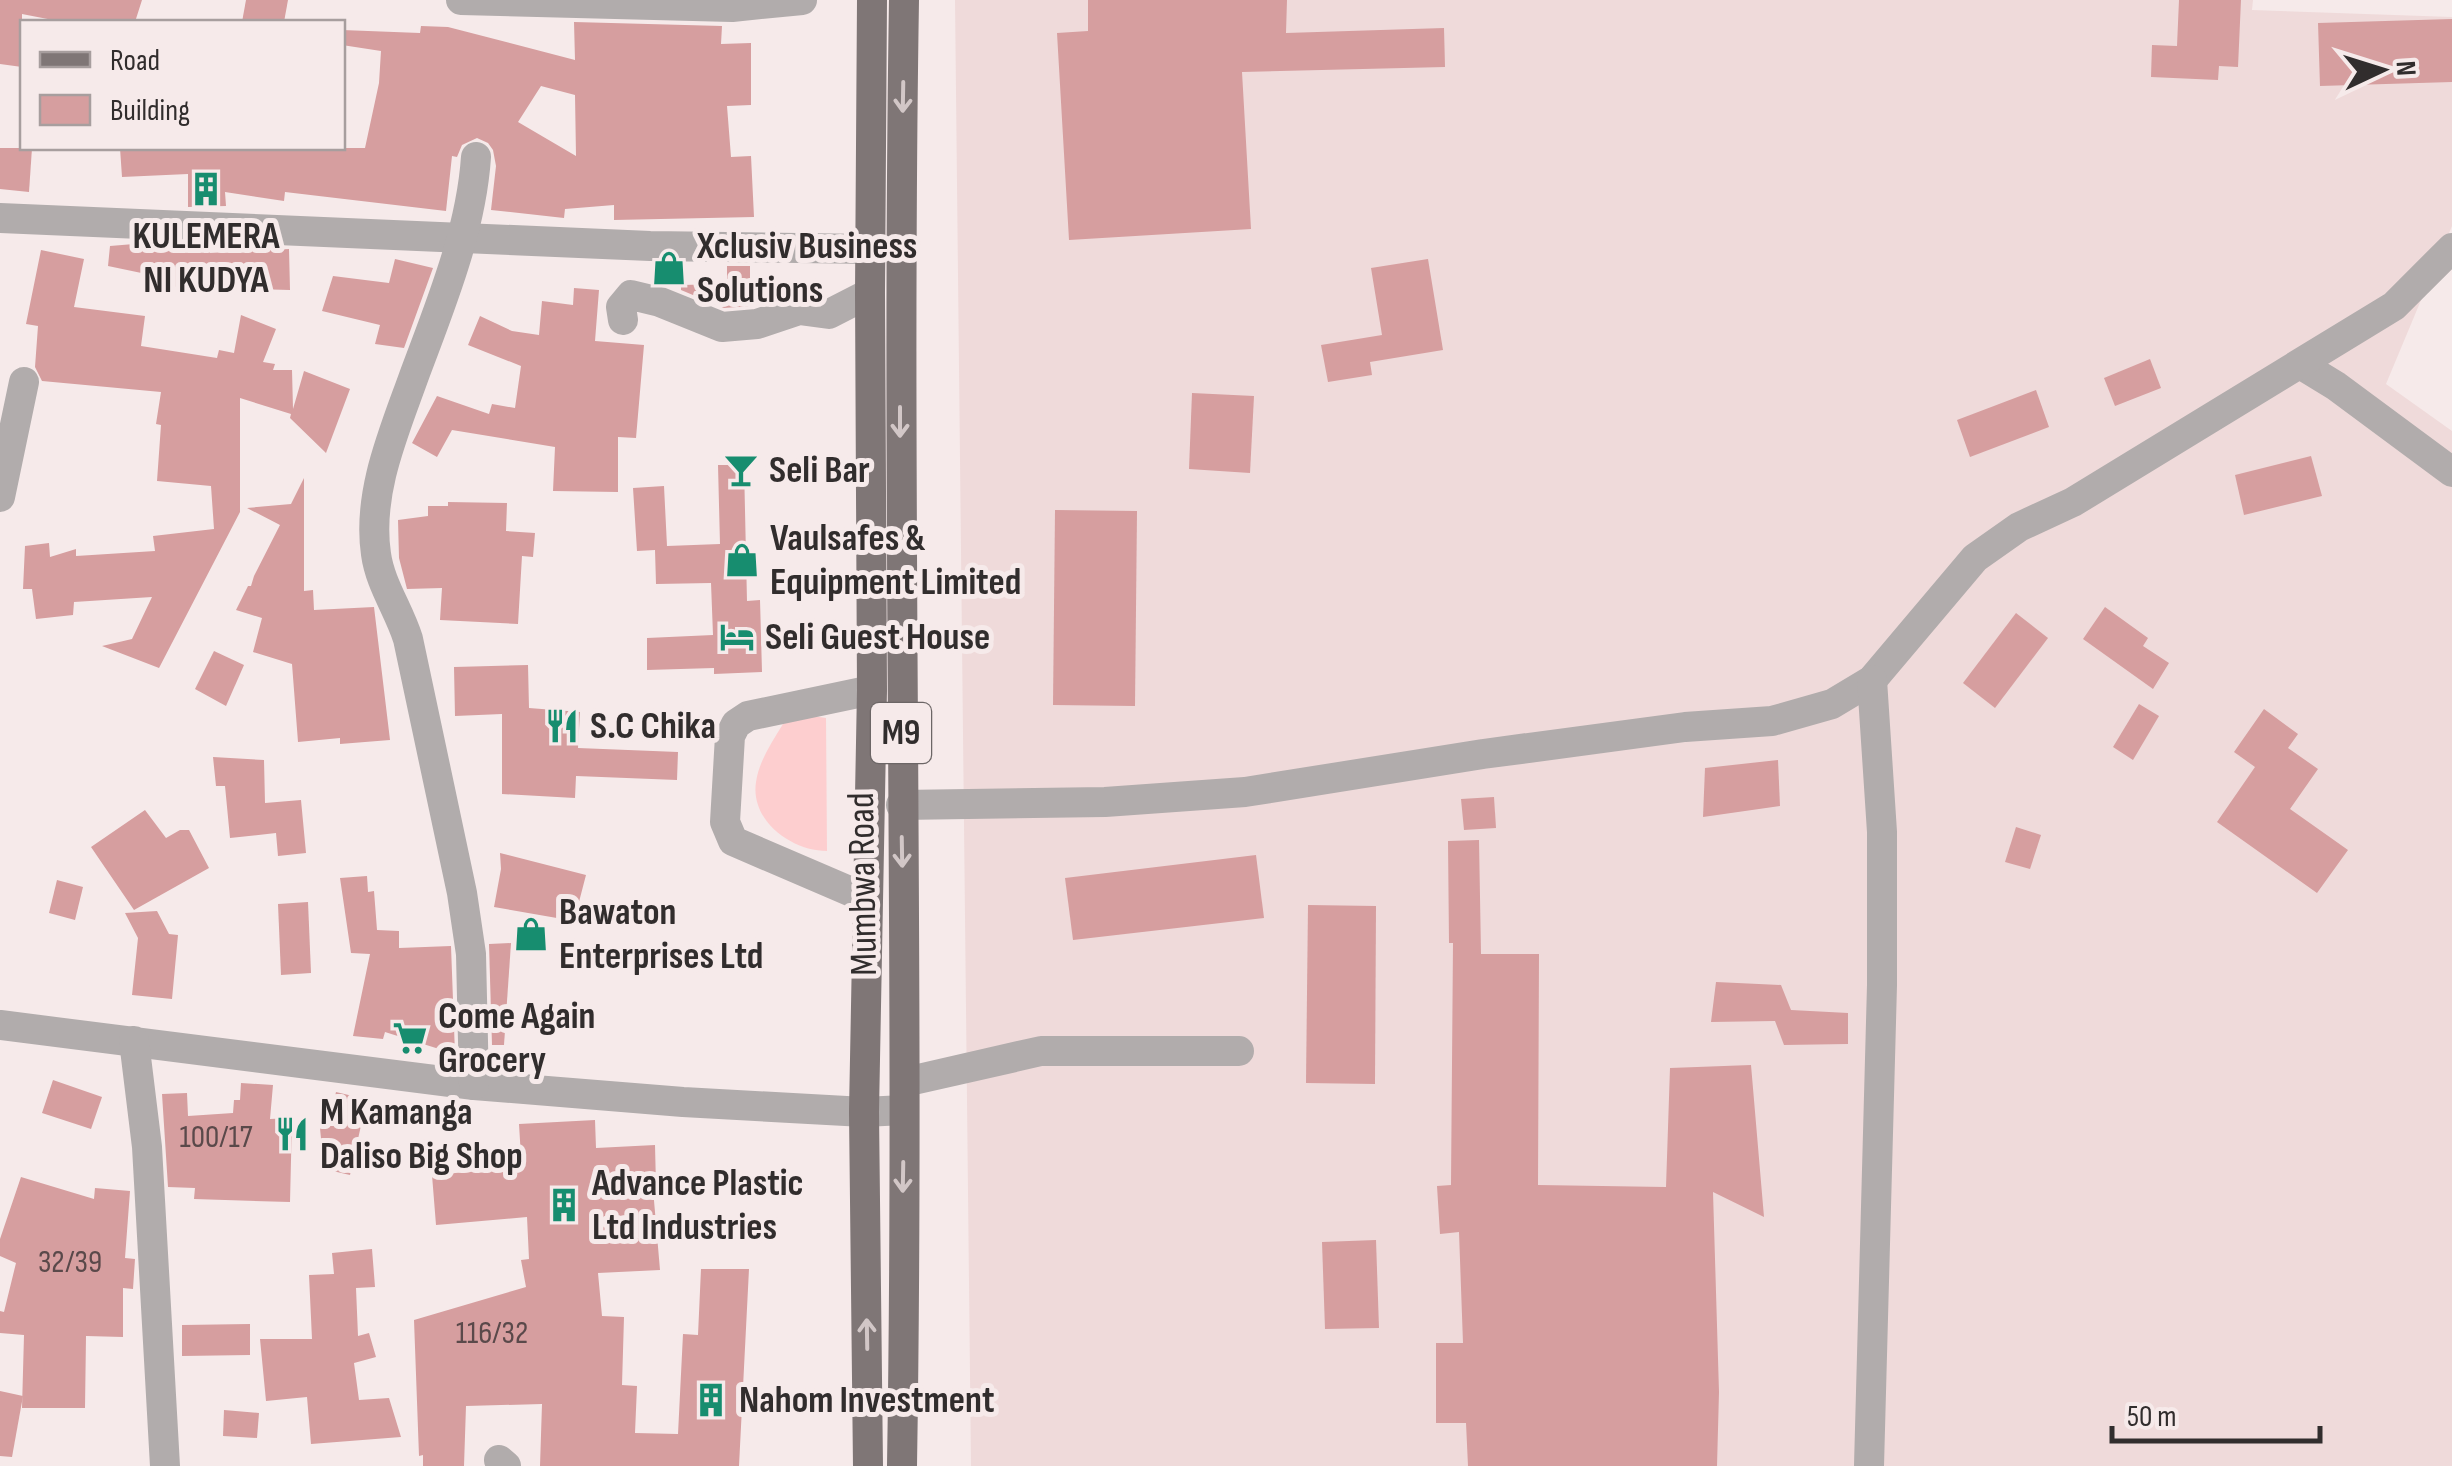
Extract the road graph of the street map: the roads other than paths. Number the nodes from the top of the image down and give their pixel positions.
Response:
1 (460, 0) edge
2 (802, 0) edge
3 (872, 0) edge
4 (904, 0) edge
5 (476, 157) dead end
6 (0, 218) edge
7 (461, 237) junction
8 (2452, 248) edge
9 (871, 249) junction
10 (870, 293) junction
11 (623, 320) dead end
12 (2300, 364) junction
13 (24, 382) dead end
14 (2452, 472) edge
15 (0, 497) edge
16 (1872, 680) junction
17 (872, 690) junction
18 (901, 805) junction
19 (868, 899) junction
20 (0, 1026) edge
21 (134, 1041) junction
22 (1239, 1051) dead end
23 (474, 1085) junction
24 (905, 1096) junction
25 (864, 1112) junction
26 (165, 1466) edge
27 (868, 1466) edge
28 (902, 1466) edge
29 (1869, 1466) edge

1 - 2 street
3 - 9 main road, Mumbwa Road / M9
4 -> 18 main road, Mumbwa Road / M9
5 - 7 street
6 - 7 street
7 - 9 street
7 - 23 street
8 - 12 street
9 - 10 main road, Mumbwa Road / M9
10 - 11 street
10 - 17 main road, Mumbwa Road / M9
12 - 14 street
12 - 16 street
13 - 15 street
16 - 18 street
16 - 29 street
17 - 19 main road, Mumbwa Road / M9
17 - 19 street
18 -> 24 main road, Mumbwa Road / M9
19 - 25 main road, Mumbwa Road / M9
20 - 21 street
21 - 23 street
21 - 26 street
22 - 24 street
23 - 25 street
24 - 25 street
24 -> 28 main road, Mumbwa Road / M9
27 -> 25 main road, Mumbwa Road / M9

